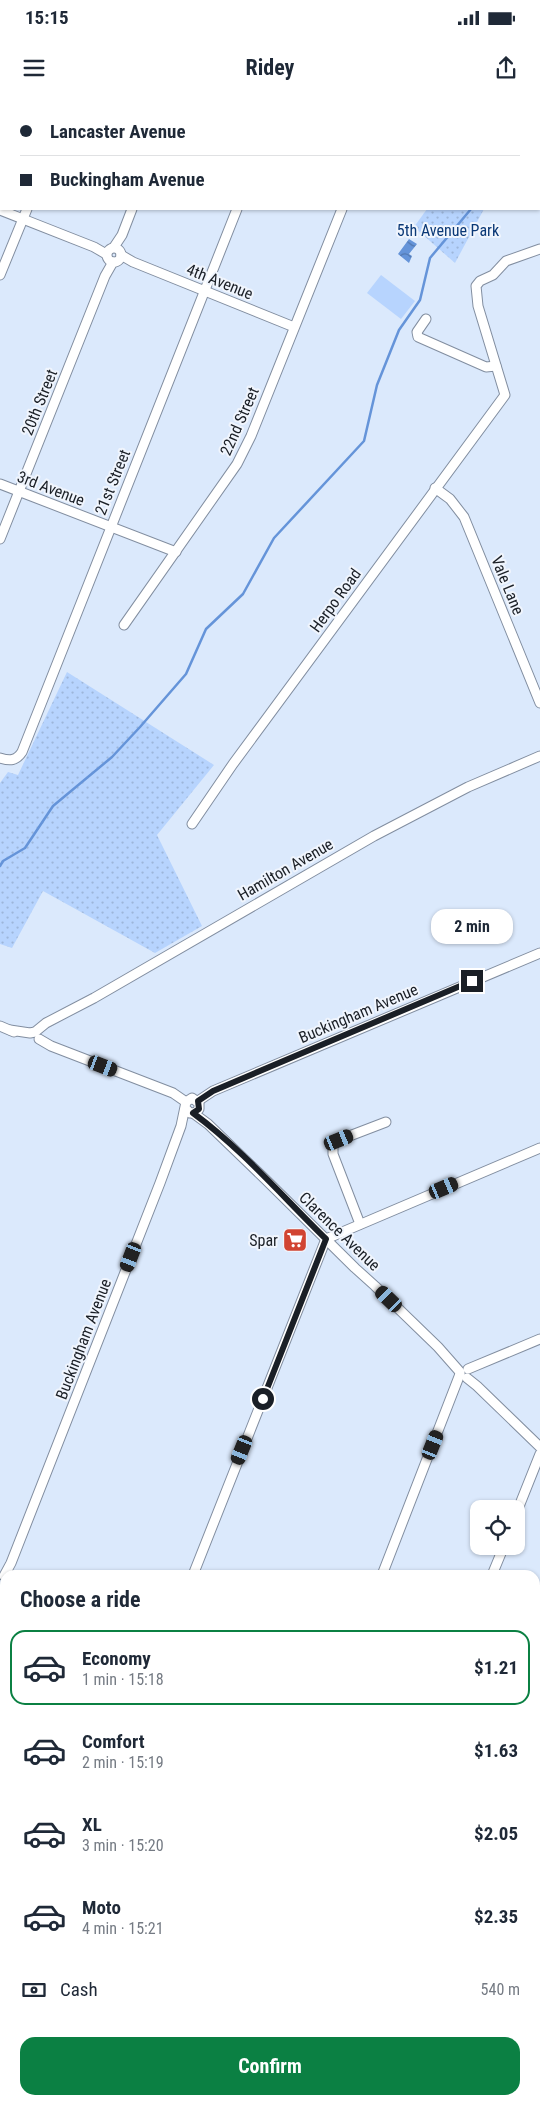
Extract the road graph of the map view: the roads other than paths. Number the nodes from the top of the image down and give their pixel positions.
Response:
1 (0, 210) edge
2 (27, 210) edge
3 (132, 210) edge
4 (237, 210) edge
5 (342, 210) edge
6 (23, 219) junction
7 (540, 249) edge
8 (114, 255) junction
9 (0, 275) edge
10 (204, 290) junction
11 (426, 319) dead end
12 (294, 327) junction
13 (496, 366) junction
14 (0, 484) edge
15 (435, 488) junction
16 (19, 492) junction
17 (110, 527) junction
18 (0, 539) edge
19 (176, 552) junction
20 (124, 625) dead end
21 (540, 704) edge
22 (540, 756) edge
23 (0, 758) edge
24 (192, 824) dead end
25 (540, 953) edge
26 (0, 1026) edge
27 (34, 1037) junction
28 (193, 1106) junction
29 (386, 1122) dead end
30 (540, 1148) edge
31 (360, 1224) junction
32 (326, 1239) junction
33 (540, 1339) edge
34 (465, 1374) junction
35 (540, 1447) edge
36 (540, 1454) edge
37 (522, 1500) edge
38 (500, 1555) edge
39 (8, 1570) edge
40 (195, 1570) edge
41 (384, 1570) edge
42 (494, 1570) edge

1 - 6 street, 4th Avenue
2 - 6 street
3 - 8 street, 20th Street
4 - 10 street, 21st Street
5 - 12 street, 22nd Street
6 - 8 street, 4th Avenue
6 - 9 street
7 - 13 street
8 - 10 street, 4th Avenue
8 - 16 street, 20th Street
10 - 12 street, 4th Avenue
10 - 17 street, 21st Street
11 - 13 street
12 - 19 street, 22nd Street
13 - 15 street, Herpo Road
14 - 16 street, 3rd Avenue
15 - 21 street, Vale Lane
15 - 24 street, Herpo Road
16 - 17 street, 3rd Avenue
16 - 18 street, 20th Street
17 - 19 street, 3rd Avenue
17 - 23 street, 21st Street
19 - 20 street, 22nd Street
22 - 27 street, Hamilton Avenue
25 - 28 street, Buckingham Avenue
26 - 27 street, Clarence Avenue
27 - 28 street, Clarence Avenue
28 - 32 street, Clarence Avenue
28 - 39 street, Buckingham Avenue
29 - 31 street
30 - 31 street
31 - 32 street
32 - 34 street, Clarence Avenue
32 - 40 street
33 - 34 street
34 - 35 street, Clarence Avenue
34 - 41 street
36 - 37 street
38 - 42 street

